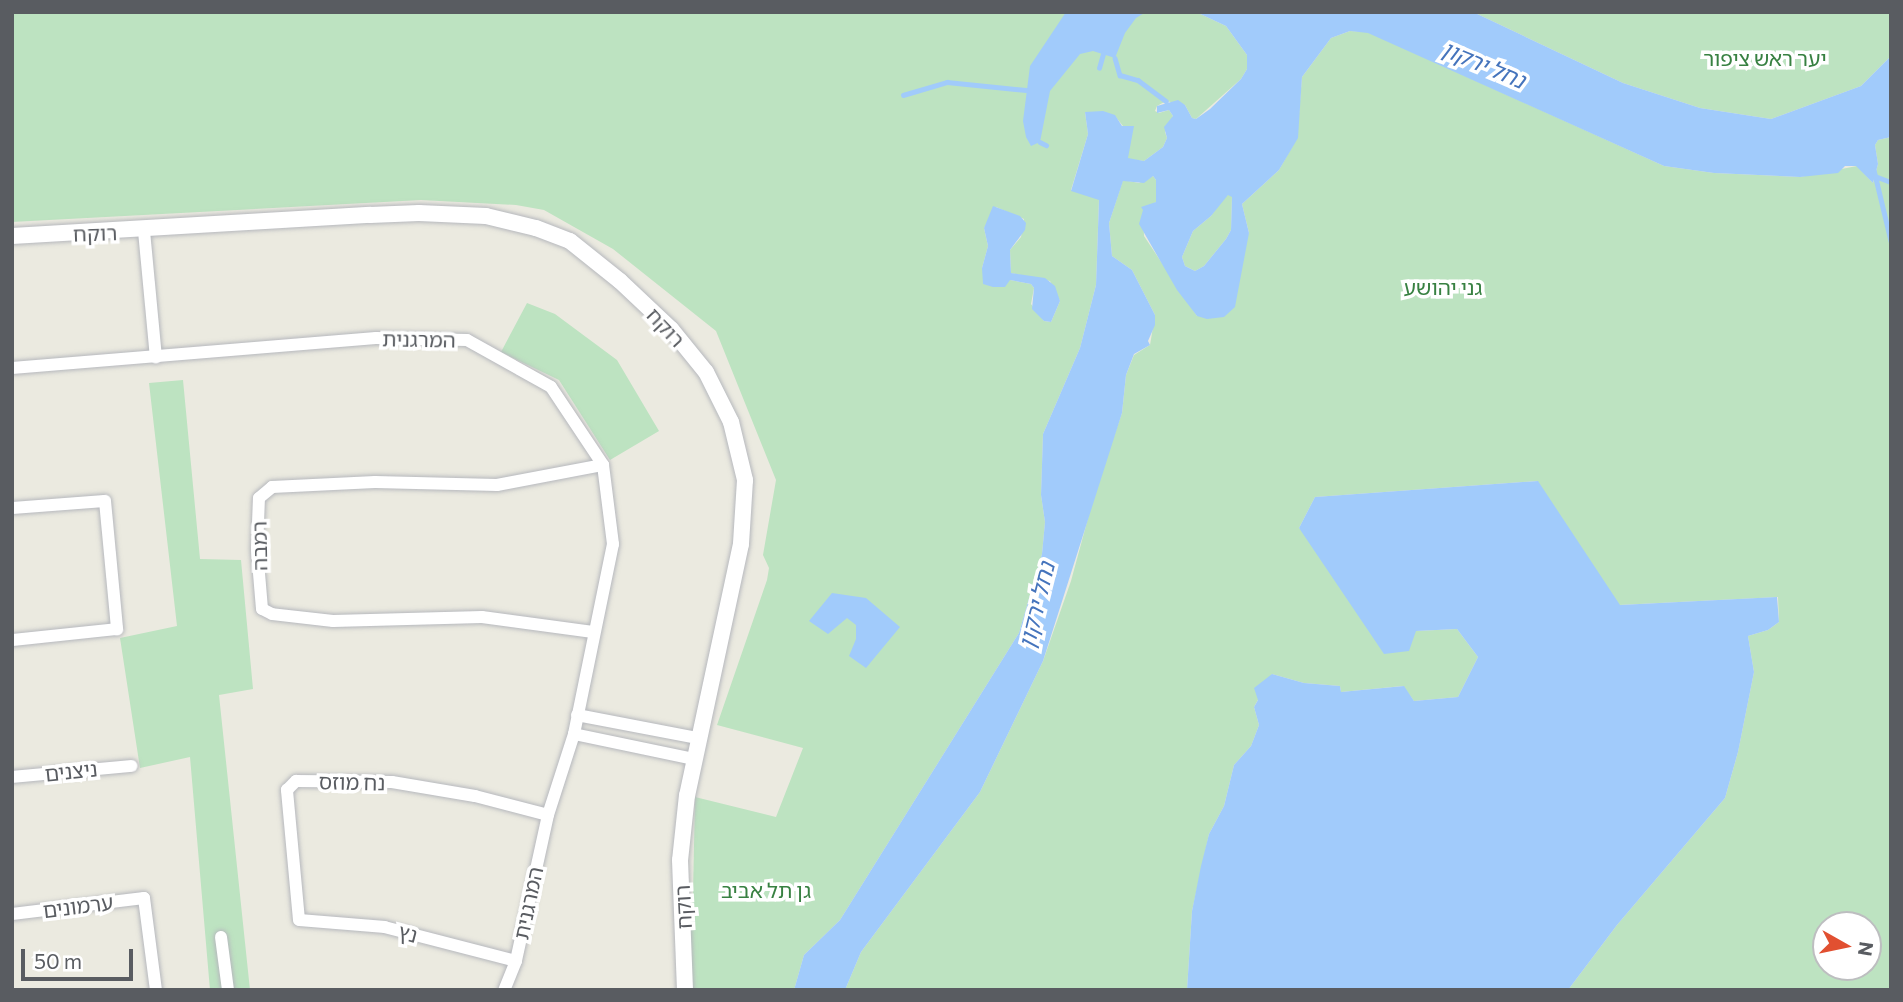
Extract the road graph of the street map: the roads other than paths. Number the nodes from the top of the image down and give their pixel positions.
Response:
1 (144, 231) junction
2 (12, 236) edge
3 (156, 357) junction
4 (12, 368) edge
5 (603, 466) junction
6 (12, 508) edge
7 (593, 632) junction
8 (12, 640) edge
9 (578, 715) junction
10 (574, 734) junction
11 (698, 738) junction
12 (694, 759) junction
13 (131, 766) dead end
14 (12, 777) edge
15 (548, 815) junction
16 (12, 914) edge
17 (299, 920) joint
18 (221, 937) dead end
19 (516, 961) junction
20 (156, 990) edge
21 (228, 990) edge
22 (504, 990) edge
23 (685, 990) edge

1 - 2 street, רוקח
1 - 3 street
1 - 11 street, רוקח
3 - 4 street, המרגנית
3 - 5 street, המרגנית
5 - 7 street, המרגנית
5 - 7 street, רמבה
6 - 8 street
7 - 9 street, המרגנית
9 - 10 street, המרגנית
9 - 11 street
10 - 12 street
10 - 15 street, המרגנית
11 - 12 street, רוקח
12 - 23 street, רוקח
13 - 14 street, ניצנים
15 - 17 street, נח מוזס
15 - 19 street, המרגנית
16 - 20 street, ערמונים
17 - 19 street, נץ
18 - 21 street
19 - 22 street, המרגנית

